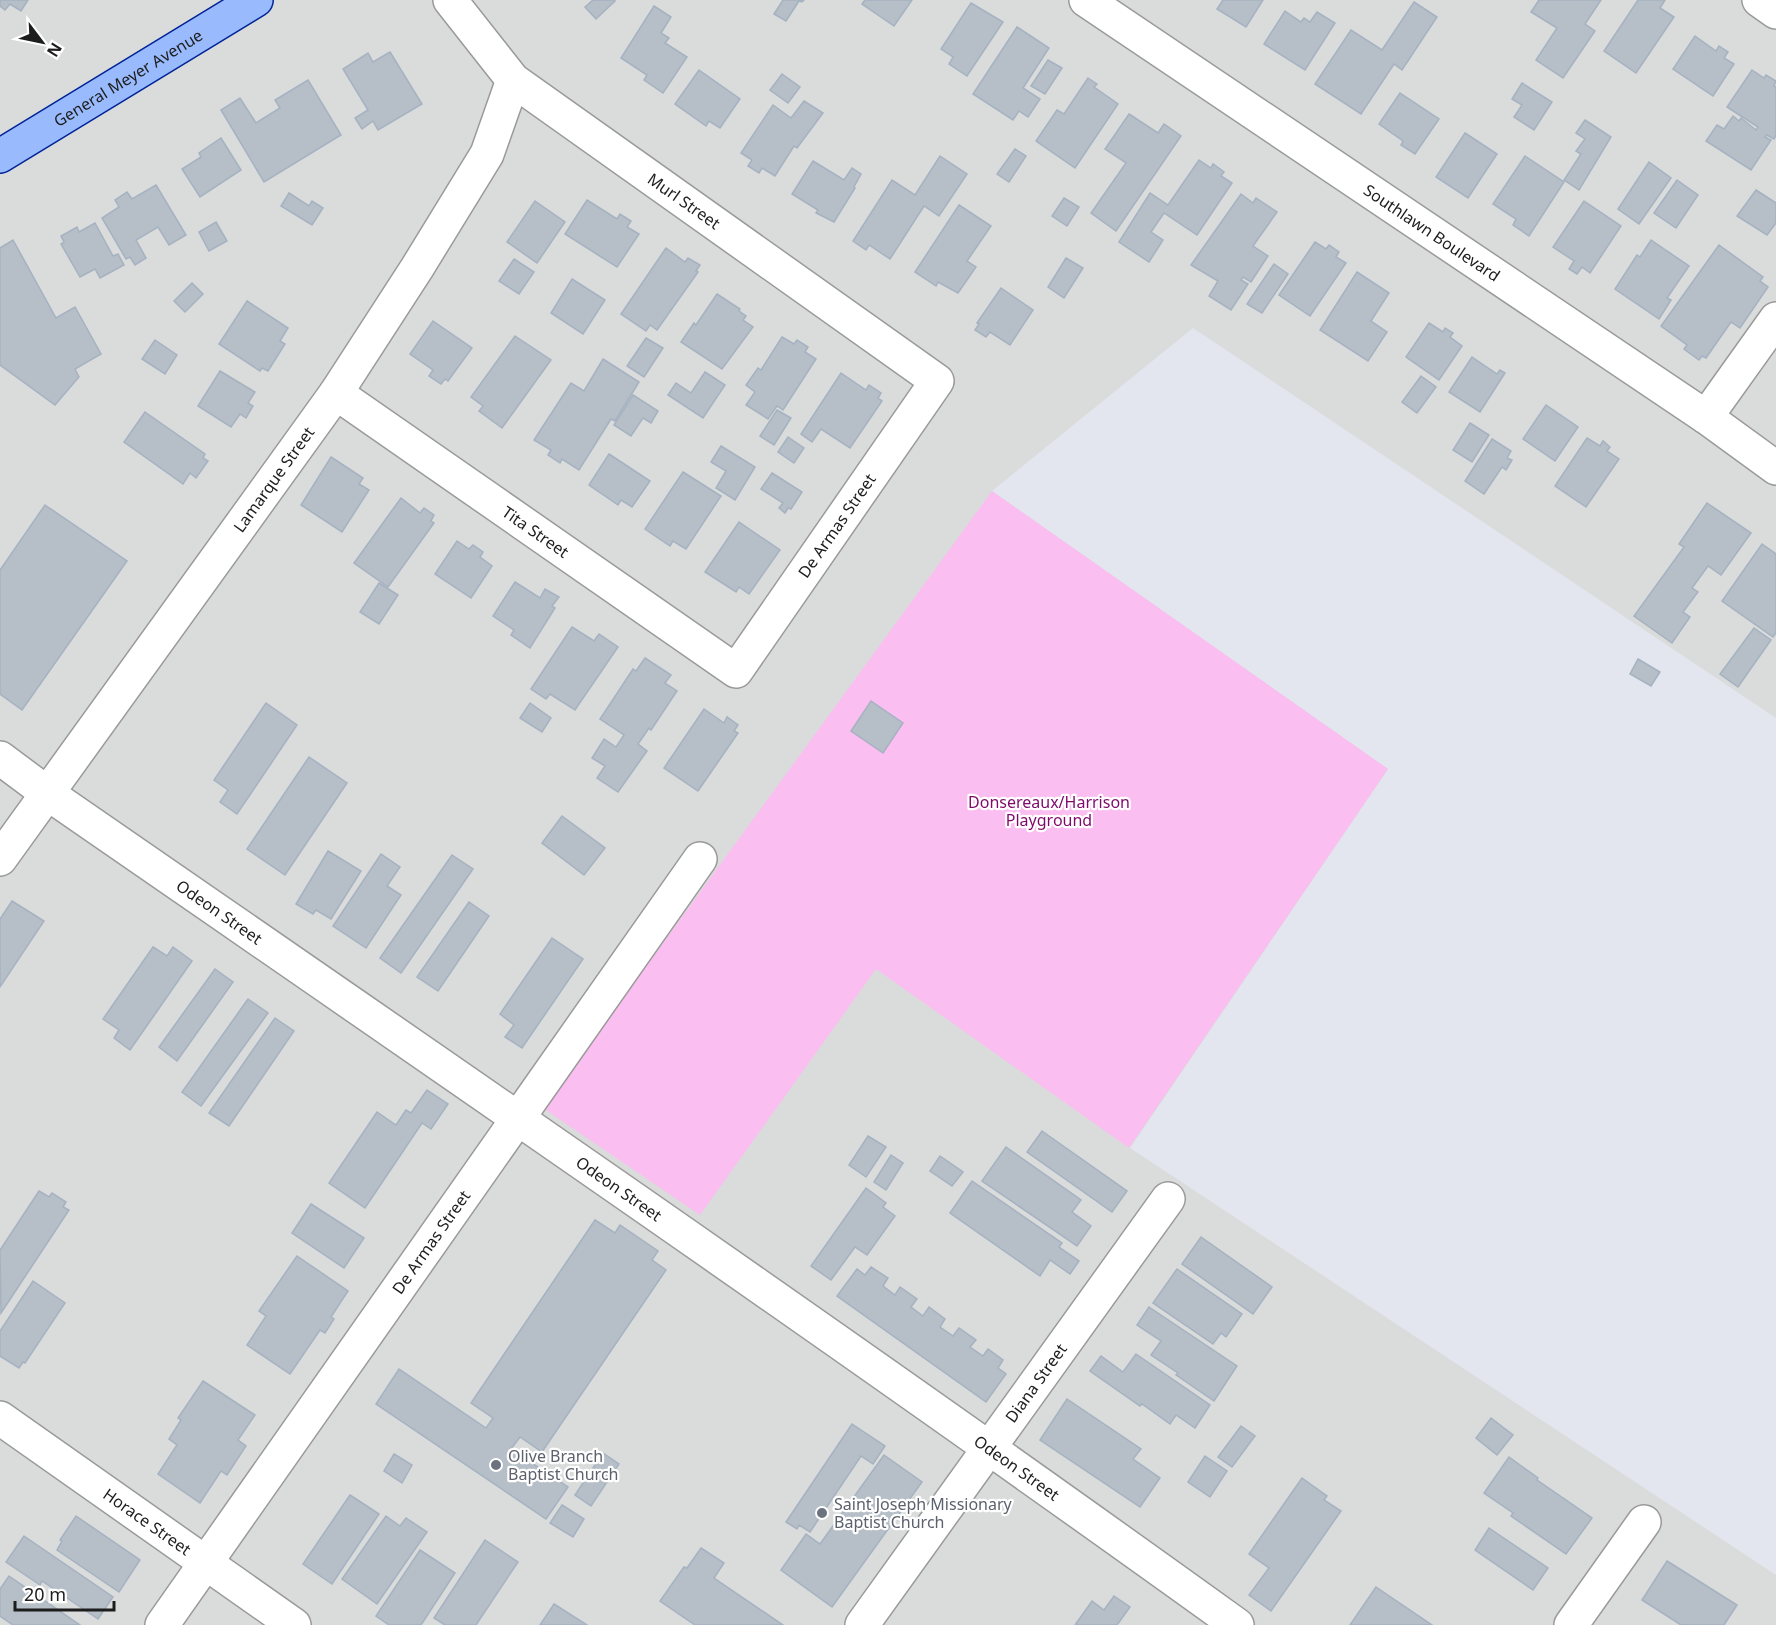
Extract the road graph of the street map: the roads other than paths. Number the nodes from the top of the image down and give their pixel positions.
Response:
1 (256, 0) edge
2 (450, 0) edge
3 (1086, 0) edge
4 (1759, 0) edge
5 (1776, 12) edge
6 (513, 80) junction
7 (0, 156) edge
8 (1776, 319) edge
9 (937, 381) joint
10 (336, 393) junction
11 (1706, 417) junction
12 (1776, 468) edge
13 (736, 670) joint
14 (0, 758) edge
15 (47, 793) junction
16 (700, 859) dead end
17 (0, 860) edge
18 (518, 1118) junction
19 (1168, 1199) dead end
20 (0, 1418) edge
21 (990, 1447) junction
22 (1644, 1522) dead end
23 (206, 1563) junction
24 (162, 1625) edge
25 (294, 1625) edge
26 (862, 1625) edge
27 (1237, 1625) edge
28 (1571, 1625) edge

1 - 7 main road, General Meyer Avenue
2 - 6 street, Murl Street
3 - 11 street, Southlawn Boulevard
4 - 5 street
6 - 9 street, Murl Street
6 - 10 street, Lamarque Street
8 - 11 street
9 - 13 street, De Armas Street
10 - 13 street, Tita Street
10 - 15 street, Lamarque Street
11 - 12 street, Southlawn Boulevard
14 - 15 street, Odeon Street
15 - 17 street, Lamarque Street
15 - 18 street, Odeon Street
16 - 18 street, De Armas Street
18 - 21 street, Odeon Street
18 - 23 street, De Armas Street
19 - 21 street, Diana Street
20 - 23 street, Horace Street
21 - 26 street, Diana Street
21 - 27 street, Odeon Street
22 - 28 street
23 - 24 street, De Armas Street
23 - 25 street, Horace Street

